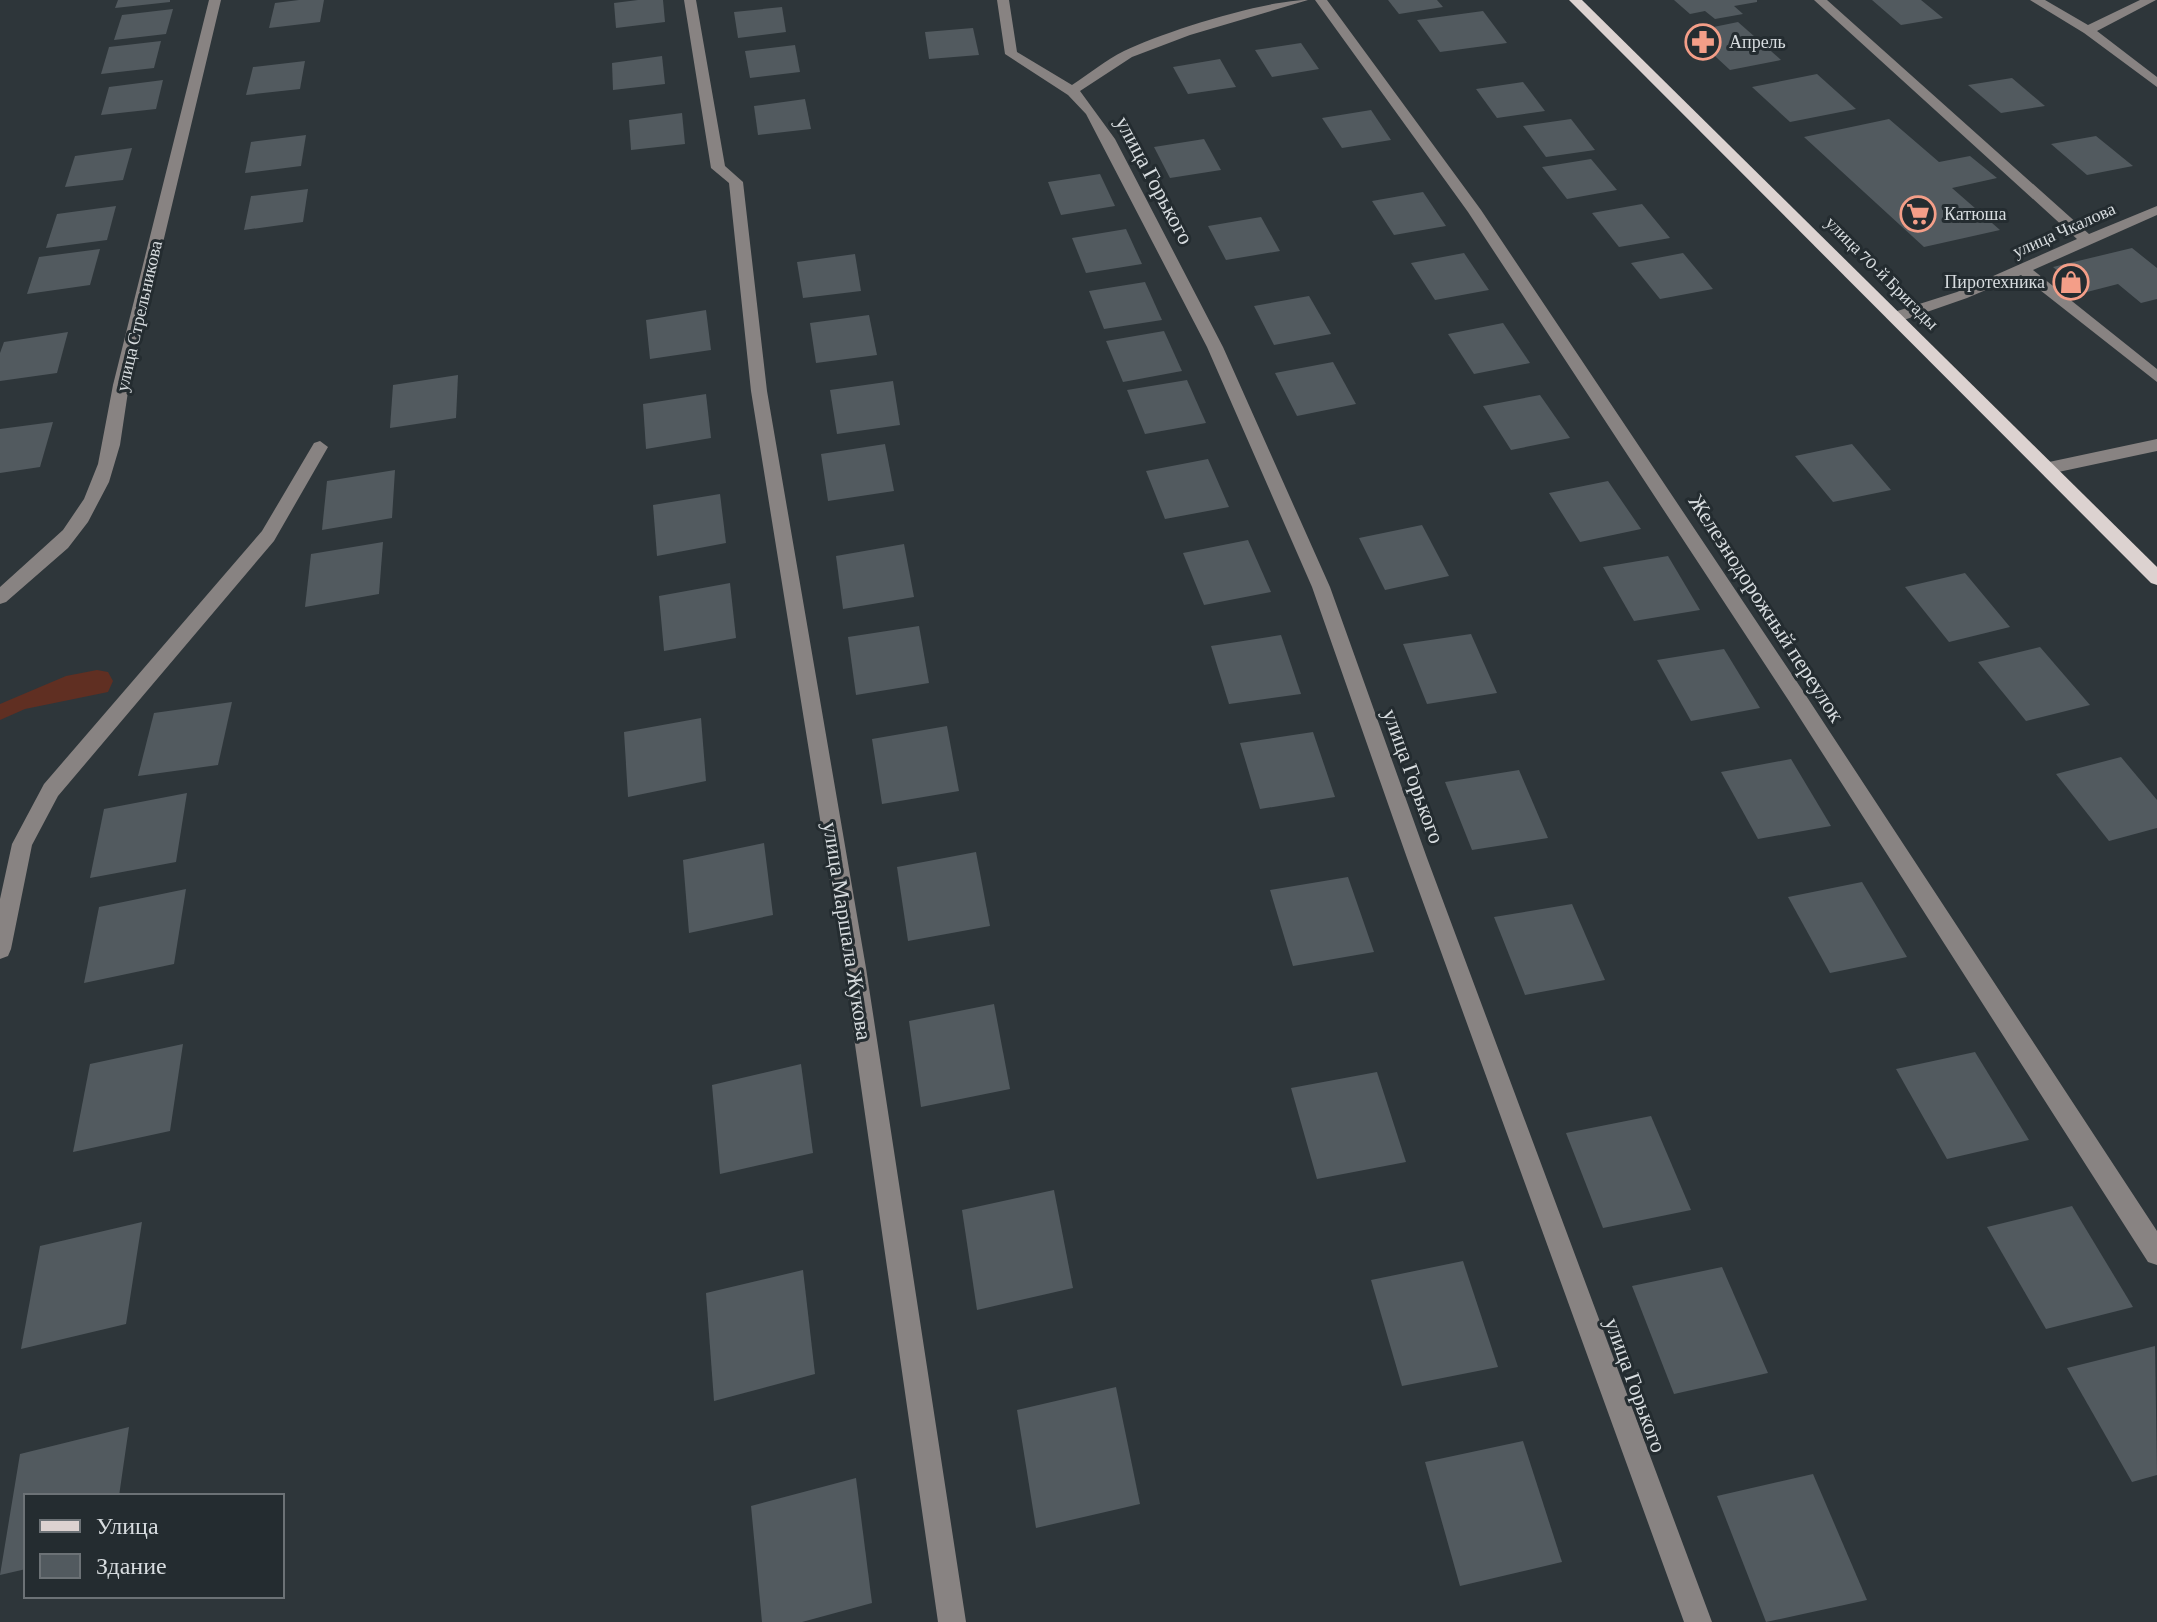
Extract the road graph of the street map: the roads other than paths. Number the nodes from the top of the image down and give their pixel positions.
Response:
1 (215, 0) edge
2 (690, 0) edge
3 (1003, 0) edge
4 (1302, 0) edge
5 (1321, 0) edge
6 (1575, 0) edge
7 (1820, 0) edge
8 (2036, 0) edge
9 (2150, 0) edge
10 (2088, 30) junction
11 (2157, 83) edge
12 (1072, 91) junction
13 (2157, 210) edge
14 (2088, 241) junction
15 (2024, 270) junction
16 (1896, 317) junction
17 (2157, 377) edge
18 (2157, 445) edge
19 (320, 447) dead end
20 (2049, 468) junction
21 (2157, 578) edge
22 (0, 597) edge
23 (0, 949) edge
24 (2157, 1253) edge
25 (952, 1622) edge
26 (1698, 1622) edge

1 - 22 street, улица Стрельникова
2 - 25 street, улица Маршала Жукова
3 - 12 street, улица Горького
4 - 12 street
5 - 24 street, Железнодорожный переулок
6 - 16 main road, улица 70-й Бригады
7 - 14 street
8 - 10 street
9 - 10 street
10 - 11 street
12 - 26 street, улица Горького
13 - 14 street, улица Чкалова
14 - 15 street, улица Чкалова
15 - 16 street, улица Чкалова
15 - 17 street
16 - 20 main road, улица 70-й Бригады
18 - 20 street
19 - 23 street
20 - 21 main road, улица 70-й Бригады

